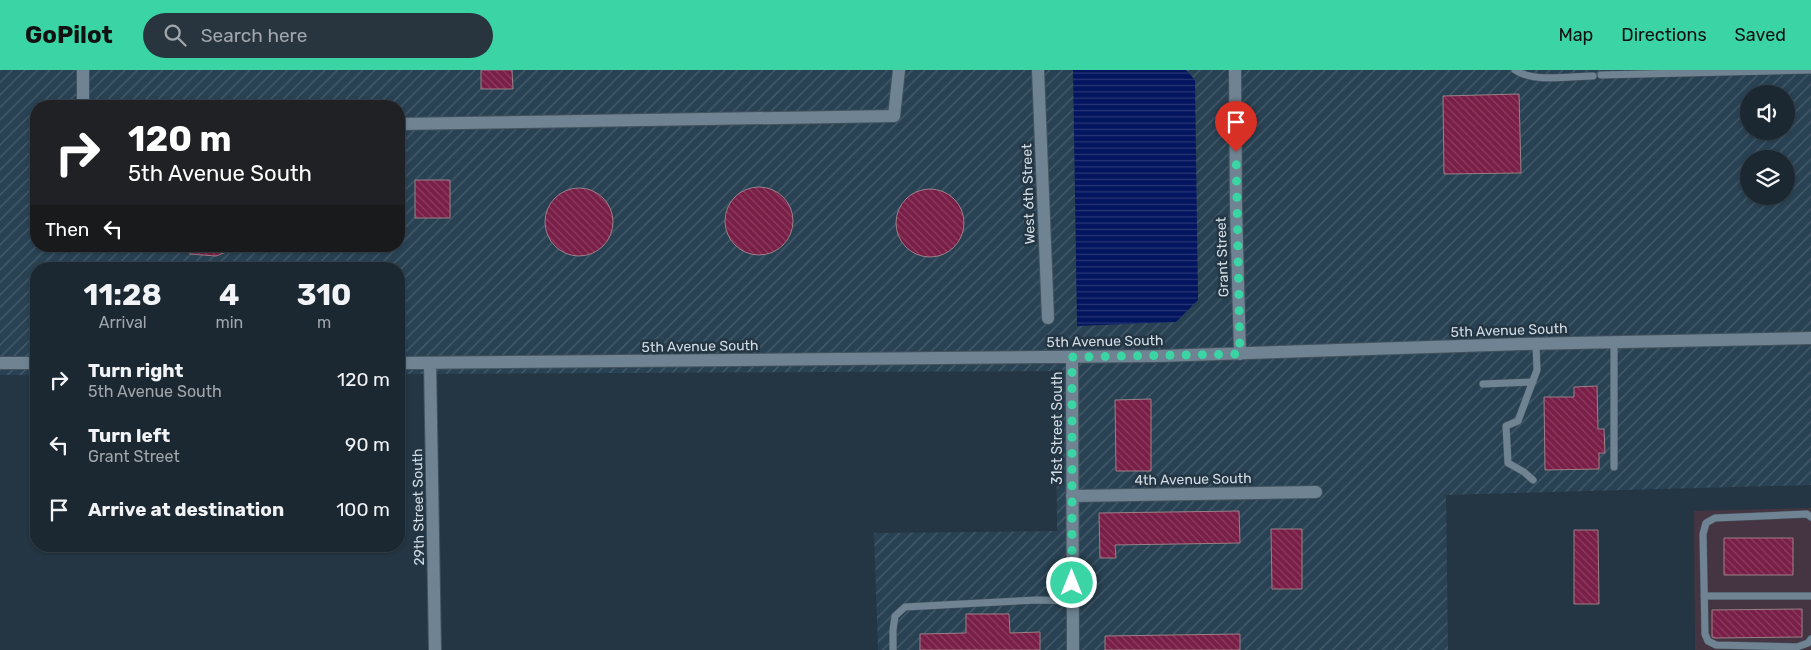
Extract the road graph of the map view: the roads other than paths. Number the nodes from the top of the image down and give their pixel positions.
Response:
1 (82, 70) edge
2 (899, 70) edge
3 (1038, 70) edge
4 (1235, 70) edge
5 (1515, 70) edge
6 (1811, 70) edge
7 (83, 100) edge
8 (405, 124) edge
9 (1048, 318) dead end
10 (1811, 338) edge
11 (1614, 342) junction
12 (1536, 344) junction
13 (1240, 354) junction
14 (1072, 357) junction
15 (0, 363) edge
16 (30, 363) edge
17 (405, 363) edge
18 (430, 363) junction
19 (1533, 382) junction
20 (1483, 384) dead end
21 (1614, 468) dead end
22 (1533, 480) dead end
23 (1316, 492) dead end
24 (1072, 496) junction
25 (1811, 518) edge
26 (1704, 596) junction
27 (1811, 596) edge
28 (1072, 601) junction
29 (1811, 639) edge
30 (1762, 648) edge
31 (436, 650) edge
32 (893, 650) edge
33 (1073, 650) edge

1 - 7 street
2 - 8 street
3 - 9 street, West 6th Street
4 - 13 street, Grant Street
5 - 6 lane
10 - 11 street, 5th Avenue South
11 - 12 street, 5th Avenue South
11 - 21 lane
12 - 13 street, 5th Avenue South
12 - 19 lane
13 - 14 street, 5th Avenue South
14 - 18 street, 5th Avenue South
14 - 24 street, 31st Street South
15 - 16 street
17 - 18 street, 5th Avenue South
18 - 31 street, 29th Street South
19 - 20 lane
19 - 22 lane
23 - 24 street, 4th Avenue South
24 - 28 street, 31st Street South
25 - 26 lane
26 - 27 lane
26 - 30 lane
28 - 32 lane
28 - 33 street, 31st Street South
29 - 30 lane

